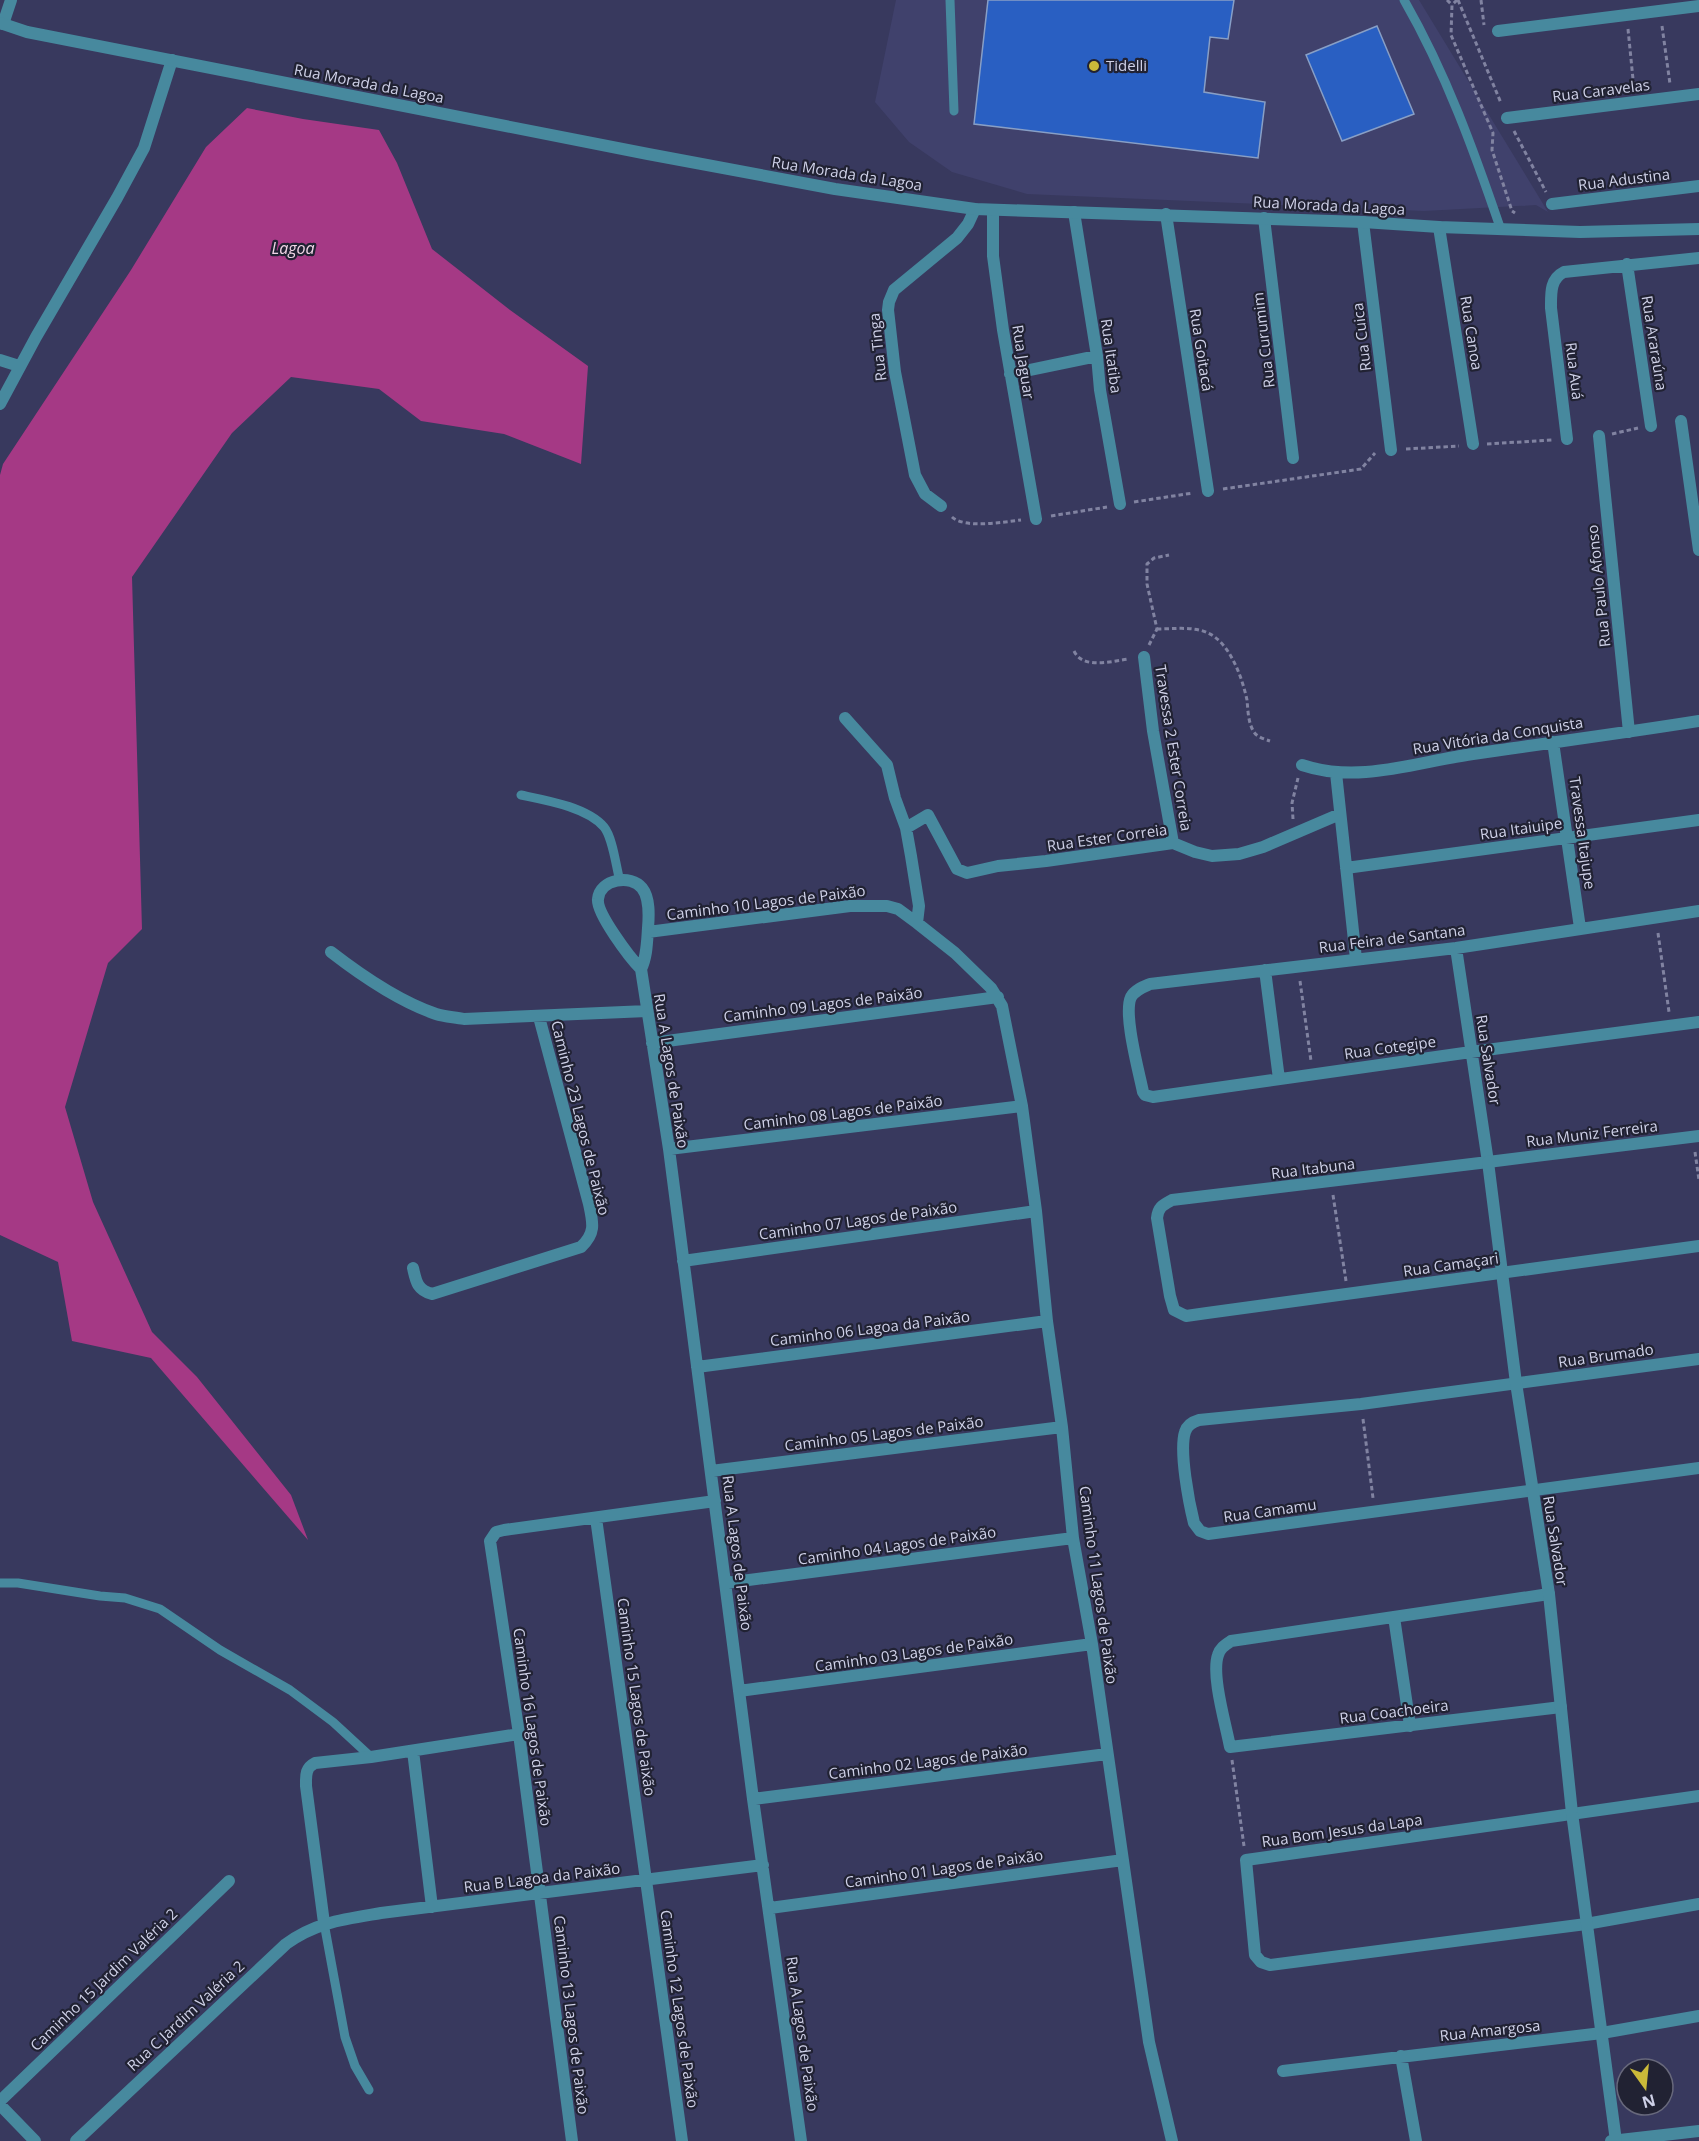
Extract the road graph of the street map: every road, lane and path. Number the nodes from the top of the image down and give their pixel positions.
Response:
1 (11, 0) edge
2 (950, 0) edge
3 (1404, 0) edge
4 (1447, 0) edge
5 (1457, 0) edge
6 (1452, 5) junction
7 (1699, 6) edge
8 (1659, 11) junction
9 (1626, 15) junction
10 (2, 24) edge
11 (1498, 31) dead end
12 (1480, 38) dead end
13 (1475, 41) dead end
14 (172, 60) junction
15 (1699, 94) edge
16 (1672, 98) junction
17 (1636, 102) junction
18 (954, 111) dead end
19 (1507, 118) dead end
20 (1699, 186) edge
21 (1552, 204) dead end
22 (975, 209) junction
23 (993, 210) junction
24 (1074, 212) junction
25 (1166, 214) junction
26 (1523, 216) dead end
27 (1264, 218) junction
28 (1363, 222) junction
29 (1439, 227) junction
30 (1699, 229) edge
31 (1501, 230) junction
32 (1699, 258) edge
33 (1627, 264) junction
34 (1097, 356) junction
35 (0, 360) edge
36 (19, 366) junction
37 (1010, 374) junction
38 (0, 404) edge
39 (1681, 421) dead end
40 (1651, 426) dead end
41 (1599, 436) dead end
42 (1567, 439) dead end
43 (1473, 444) dead end
44 (1391, 450) joint
45 (1293, 458) dead end
46 (1208, 491) junction
47 (1120, 504) junction
48 (940, 506) joint
49 (1036, 519) junction
50 (1699, 550) edge
51 (1169, 555) dead end
52 (1157, 629) junction
53 (1074, 651) dead end
54 (1144, 657) junction
55 (845, 718) dead end
56 (1699, 721) edge
57 (1629, 732) junction
58 (1270, 741) dead end
59 (1553, 742) junction
60 (1302, 765) joint
61 (1336, 773) junction
62 (521, 795) dead end
63 (1340, 814) junction
64 (1699, 820) edge
65 (906, 828) junction
66 (1295, 832) junction
67 (1567, 838) junction
68 (1173, 843) junction
69 (1346, 868) junction
70 (620, 881) junction
71 (1699, 911) edge
72 (1656, 917) junction
73 (917, 923) junction
74 (1581, 928) junction
75 (648, 932) junction
76 (1456, 948) junction
77 (331, 952) dead end
78 (1356, 959) junction
79 (1298, 965) junction
80 (640, 969) junction
81 (1265, 970) junction
82 (998, 998) junction
83 (647, 1011) junction
84 (539, 1017) junction
85 (1699, 1022) edge
86 (1671, 1026) junction
87 (1132, 1036) joint
88 (652, 1043) junction
89 (1471, 1052) junction
90 (1313, 1074) junction
91 (1279, 1079) junction
92 (1022, 1106) junction
93 (1696, 1136) edge
94 (669, 1149) junction
95 (1488, 1162) junction
96 (1699, 1180) edge
97 (1332, 1182) junction
98 (1036, 1210) junction
99 (1158, 1225) joint
100 (1699, 1246) edge
101 (683, 1261) junction
102 (413, 1268) dead end
103 (1502, 1274) junction
104 (1347, 1294) junction
105 (1047, 1321) junction
106 (1699, 1359) edge
107 (698, 1367) junction
108 (1516, 1383) junction
109 (1361, 1404) junction
110 (1062, 1427) junction
111 (1699, 1468) edge
112 (711, 1471) junction
113 (1532, 1490) junction
114 (715, 1501) junction
115 (1375, 1512) junction
116 (596, 1518) junction
117 (1073, 1538) junction
118 (0, 1583) edge
119 (726, 1583) junction
120 (1549, 1594) junction
121 (1394, 1617) junction
122 (1092, 1644) junction
123 (739, 1691) junction
124 (1561, 1707) junction
125 (1410, 1726) junction
126 (519, 1734) junction
127 (1230, 1747) junction
128 (413, 1751) junction
129 (1107, 1754) junction
130 (371, 1757) junction
131 (1699, 1796) edge
132 (753, 1799) junction
133 (1572, 1813) junction
134 (1123, 1860) junction
135 (1246, 1860) junction
136 (764, 1865) junction
137 (646, 1880) junction
138 (229, 1881) dead end
139 (540, 1894) junction
140 (1699, 1904) edge
141 (432, 1907) junction
142 (770, 1908) junction
143 (324, 1923) junction
144 (1586, 1924) junction
145 (1699, 2016) edge
146 (1602, 2033) junction
147 (1401, 2056) junction
148 (1283, 2071) dead end
149 (369, 2090) dead end
150 (0, 2101) edge
151 (0, 2105) edge
152 (1699, 2131) edge
153 (35, 2141) edge
154 (76, 2141) edge
155 (572, 2141) edge
156 (682, 2141) edge
157 (801, 2141) edge
158 (1172, 2141) edge
159 (1416, 2141) edge
160 (1611, 2141) edge
161 (1616, 2141) edge

1 - 10 street, Rua Morada da Lagoa
2 - 18 lane
3 - 31 lane
4 - 6 path
5 - 6 path
6 - 26 path
7 - 8 street
8 - 9 street
8 - 16 path
9 - 11 street
9 - 17 path
10 - 14 street, Rua Morada da Lagoa
12 - 13 path
14 - 22 street, Rua Morada da Lagoa
14 - 36 street
15 - 16 street, Rua Caravelas
16 - 17 street, Rua Caravelas
17 - 19 street, Rua Caravelas
20 - 21 street, Rua Adustina
22 - 23 street, Rua Morada da Lagoa
22 - 48 street, Rua Tinga
23 - 24 street, Rua Morada da Lagoa
23 - 37 street, Rua Jaguar
24 - 25 street, Rua Morada da Lagoa
24 - 34 street, Rua Itatiba
25 - 27 street, Rua Morada da Lagoa
25 - 46 street, Rua Goitacá
27 - 28 street, Rua Morada da Lagoa
27 - 45 street, Rua Curumim
28 - 29 street, Rua Morada da Lagoa
28 - 44 street, Rua Cuica
29 - 31 street, Rua Morada da Lagoa
29 - 43 street, Rua Canoa
30 - 31 street, Rua Morada da Lagoa
32 - 33 street
33 - 40 street, Rua Araraúna
33 - 42 street, Rua Auá
34 - 37 street
34 - 47 street, Rua Itatiba
35 - 36 street
36 - 38 street
37 - 49 street, Rua Jaguar
39 - 50 street
41 - 57 street, Rua Paulo Afonso
44 - 46 path
46 - 47 path
47 - 49 path
48 - 49 path
51 - 52 path
52 - 54 path
52 - 58 path
53 - 54 path
54 - 68 street, Travessa 2 Ester Correia
55 - 65 street
56 - 57 street, Rua Vitória da Conquista
57 - 59 street, Rua Vitória da Conquista
59 - 61 street, Rua Vitória da Conquista
59 - 67 street, Travessa Itajupe
60 - 61 street, Rua Vitória da Conquista
60 - 66 path
61 - 63 street
62 - 70 lane
63 - 66 street, Rua Ester Correia
63 - 69 street
64 - 67 street, Rua Itaiuipe
65 - 68 street, Rua Ester Correia
65 - 73 street
66 - 68 street, Rua Ester Correia
67 - 69 street, Rua Itaiuipe
67 - 74 street, Travessa Itajupe
69 - 78 street
70 - 75 street, Rua A Lagos de Paixão
70 - 80 street, Rua A Lagos de Paixão
71 - 72 street, Rua Feira de Santana
72 - 74 street, Rua Feira de Santana
72 - 86 path
73 - 75 street, Caminho 10 Lagos de Paixão
73 - 82 street, Caminho 10 Lagos de Paixão
74 - 76 street, Rua Feira de Santana
75 - 80 street, Rua A Lagos de Paixão
76 - 78 street, Rua Feira de Santana
76 - 89 street, Rua Salvador
77 - 84 street
78 - 79 street, Rua Feira de Santana
79 - 81 street, Rua Feira de Santana
79 - 90 path
80 - 83 street, Rua A Lagos de Paixão
81 - 87 street, Rua Feira de Santana
81 - 91 street
82 - 88 street, Caminho 09 Lagos de Paixão
82 - 92 street, Caminho 11 Lagos de Paixão
83 - 84 street
83 - 88 street, Rua A Lagos de Paixão
84 - 102 street, Caminho 23 Lagos de Paixão
85 - 86 street, Rua Cotegipe
86 - 89 street, Rua Cotegipe
87 - 91 street, Rua Cotegipe
88 - 94 street, Rua A Lagos de Paixão
89 - 90 street, Rua Cotegipe
89 - 95 street, Rua Salvador
90 - 91 street, Rua Cotegipe
92 - 94 street, Caminho 08 Lagos de Paixão
92 - 98 street, Caminho 11 Lagos de Paixão
93 - 95 street, Rua Muniz Ferreira
93 - 96 path
94 - 101 street, Rua A Lagos de Paixão
95 - 97 street, Rua Itabuna
95 - 103 street, Rua Salvador
97 - 99 street, Rua Itabuna
97 - 104 path
98 - 101 street, Caminho 07 Lagos de Paixão
98 - 105 street, Caminho 11 Lagos de Paixão
99 - 104 street, Rua Camaçari
100 - 103 street, Rua Camaçari
101 - 107 street, Rua A Lagos de Paixão
103 - 104 street, Rua Camaçari
103 - 108 street, Rua Salvador
105 - 107 street, Caminho 06 Lagoa da Paixão
105 - 110 street, Caminho 11 Lagos de Paixão
106 - 108 street, Rua Brumado
107 - 112 street, Rua A Lagos de Paixão
108 - 109 street, Rua Camamu
108 - 113 street, Rua Salvador
109 - 115 path
109 - 115 street, Rua Camamu
110 - 112 street, Caminho 05 Lagos de Paixão
110 - 117 street, Caminho 11 Lagos de Paixão
111 - 113 street
112 - 114 street, Rua A Lagos de Paixão
113 - 115 street, Rua Camamu
113 - 120 street, Rua Salvador
114 - 116 street, Caminho 16 Lagos de Paixão
114 - 119 street, Rua A Lagos de Paixão
116 - 126 street, Caminho 16 Lagos de Paixão
116 - 137 street, Caminho 15 Lagos de Paixão
117 - 119 street, Caminho 04 Lagos de Paixão
117 - 122 street, Caminho 11 Lagos de Paixão
118 - 130 lane
119 - 123 street, Rua A Lagos de Paixão
120 - 121 street
120 - 124 street, Rua Salvador
121 - 125 street
121 - 127 street
122 - 123 street, Caminho 03 Lagos de Paixão
122 - 129 street, Caminho 11 Lagos de Paixão
123 - 132 street, Rua A Lagos de Paixão
124 - 125 street, Rua Coachoeira
124 - 133 street, Rua Salvador
125 - 127 street, Rua Coachoeira
126 - 128 street
126 - 139 street, Caminho 16 Lagos de Paixão
127 - 135 path
128 - 130 street
128 - 141 street
129 - 132 street, Caminho 02 Lagos de Paixão
129 - 134 street, Caminho 11 Lagos de Paixão
130 - 143 street
131 - 133 street, Rua Bom Jesus da Lapa
132 - 136 street, Rua A Lagos de Paixão
133 - 135 street, Rua Bom Jesus da Lapa
133 - 144 street, Rua Salvador
134 - 142 street, Caminho 01 Lagos de Paixão
134 - 158 street, Caminho 11 Lagos de Paixão
135 - 144 street, Rua Bom Jesus da Lapa
136 - 137 street, Rua B Lagoa da Paixão
136 - 142 street, Rua A Lagos de Paixão
137 - 139 street, Rua B Lagoa da Paixão
137 - 156 street, Caminho 12 Lagos de Paixão
138 - 150 street, Caminho 15 Jardim Valéria 2
139 - 141 street, Rua B Lagoa da Paixão
139 - 155 street, Caminho 13 Lagos de Paixão
140 - 144 street, Rua Bom Jesus da Lapa
141 - 143 street, Rua B Lagoa da Paixão
142 - 157 street, Rua A Lagos de Paixão
143 - 149 lane
143 - 154 street, Rua C Jardim Valéria 2
144 - 146 street, Rua Salvador
145 - 146 street, Rua Amargosa
146 - 147 street, Rua Amargosa
146 - 161 street, Rua Salvador
147 - 148 street, Rua Amargosa
147 - 159 street
151 - 153 street
152 - 161 street
160 - 161 street

